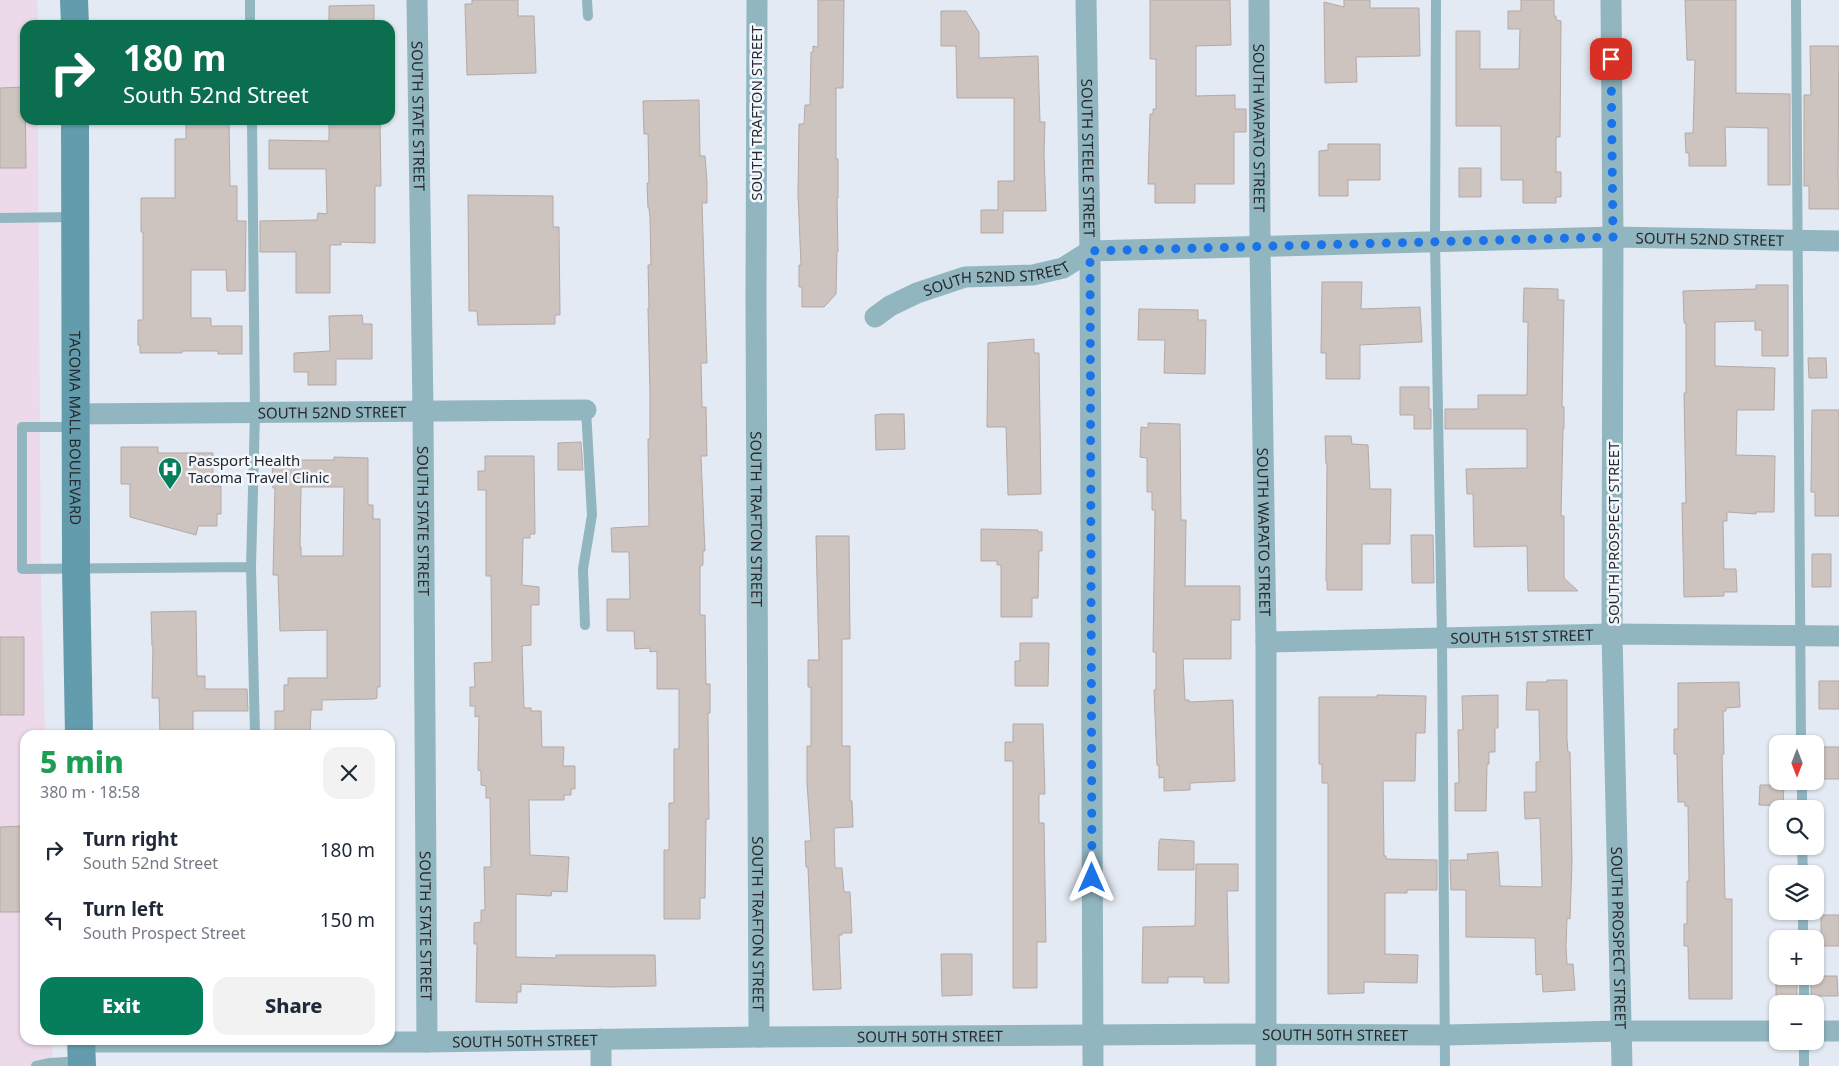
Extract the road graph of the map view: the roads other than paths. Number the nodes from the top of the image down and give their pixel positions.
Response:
1 (74, 0) edge
2 (250, 0) edge
3 (417, 0) edge
4 (588, 0) edge
5 (757, 0) edge
6 (1086, 0) edge
7 (1259, 0) edge
8 (1436, 0) edge
9 (1611, 0) edge
10 (1796, 0) edge
11 (588, 16) dead end
12 (74, 20) edge
13 (250, 20) edge
14 (75, 125) edge
15 (252, 125) edge
16 (76, 217) junction
17 (0, 218) edge
18 (1613, 237) junction
19 (1798, 241) junction
20 (1839, 241) edge
21 (1435, 242) junction
22 (1260, 247) junction
23 (1090, 251) junction
24 (875, 317) dead end
25 (586, 410) joint
26 (423, 412) junction
27 (255, 413) junction
28 (77, 420) junction
29 (251, 567) junction
30 (76, 569) junction
31 (585, 625) dead end
32 (1612, 634) junction
33 (1800, 636) junction
34 (1839, 636) edge
35 (1442, 638) junction
36 (1266, 642) junction
37 (79, 730) edge
38 (255, 730) edge
39 (1801, 735) edge
40 (1621, 1031) junction
41 (1769, 1031) edge
42 (1824, 1031) edge
43 (1839, 1031) edge
44 (1266, 1034) junction
45 (1093, 1035) junction
46 (1445, 1035) junction
47 (758, 1037) junction
48 (601, 1039) junction
49 (395, 1042) edge
50 (427, 1042) junction
51 (191, 1045) edge
52 (1804, 1050) edge
53 (81, 1052) edge
54 (36, 1066) edge
55 (601, 1066) edge
56 (1093, 1066) edge
57 (1266, 1066) edge
58 (1445, 1066) edge
59 (1622, 1066) edge
60 (1804, 1066) edge

1 - 12 main road
2 - 13 lane
3 - 26 street, SOUTH STATE STREET
4 - 11 lane
5 - 47 street, SOUTH TRAFTON STREET
6 - 23 street, SOUTH STEELE STREET
7 - 22 street, SOUTH WAPATO STREET
8 - 21 lane
9 - 18 street, SOUTH PROSPECT STREET
10 - 19 lane
14 - 16 main road, TACOMA MALL BOULEVARD
15 - 27 lane
16 - 17 lane
16 - 28 main road, TACOMA MALL BOULEVARD
18 - 19 street, SOUTH 52ND STREET
18 - 21 street, SOUTH 52ND STREET
18 - 32 street, SOUTH PROSPECT STREET
19 - 20 street, SOUTH 52ND STREET
19 - 33 lane
21 - 22 street, SOUTH 52ND STREET
21 - 35 lane
22 - 23 street, SOUTH 52ND STREET
22 - 36 street, SOUTH WAPATO STREET
23 - 24 street, SOUTH 52ND STREET
23 - 45 street, SOUTH STEELE STREET
25 - 26 street, SOUTH 52ND STREET
25 - 31 lane
26 - 27 street, SOUTH 52ND STREET
26 - 50 street, SOUTH STATE STREET
27 - 28 street, SOUTH 52ND STREET
27 - 29 lane
28 - 30 main road, TACOMA MALL BOULEVARD
28 - 30 lane
29 - 30 lane
29 - 38 lane
30 - 37 main road, TACOMA MALL BOULEVARD
32 - 33 street, SOUTH 51ST STREET
32 - 35 street, SOUTH 51ST STREET
32 - 40 street, SOUTH PROSPECT STREET
33 - 34 street, SOUTH 51ST STREET
33 - 39 lane
35 - 36 street, SOUTH 51ST STREET
35 - 46 lane
36 - 44 street, SOUTH WAPATO STREET
40 - 41 street, SOUTH 50TH STREET
40 - 46 street, SOUTH 50TH STREET
40 - 59 street, SOUTH PROSPECT STREET
42 - 43 street
44 - 45 street, SOUTH 50TH STREET
44 - 46 street, SOUTH 50TH STREET
44 - 57 street, SOUTH WAPATO STREET
45 - 47 street, SOUTH 50TH STREET
45 - 56 street, SOUTH STEELE STREET
46 - 58 lane
47 - 48 street, SOUTH 50TH STREET
48 - 50 street, SOUTH 50TH STREET
48 - 55 street
49 - 50 street, SOUTH 50TH STREET
51 - 53 street, SOUTH 50TH STREET
52 - 60 lane
53 - 54 lane

